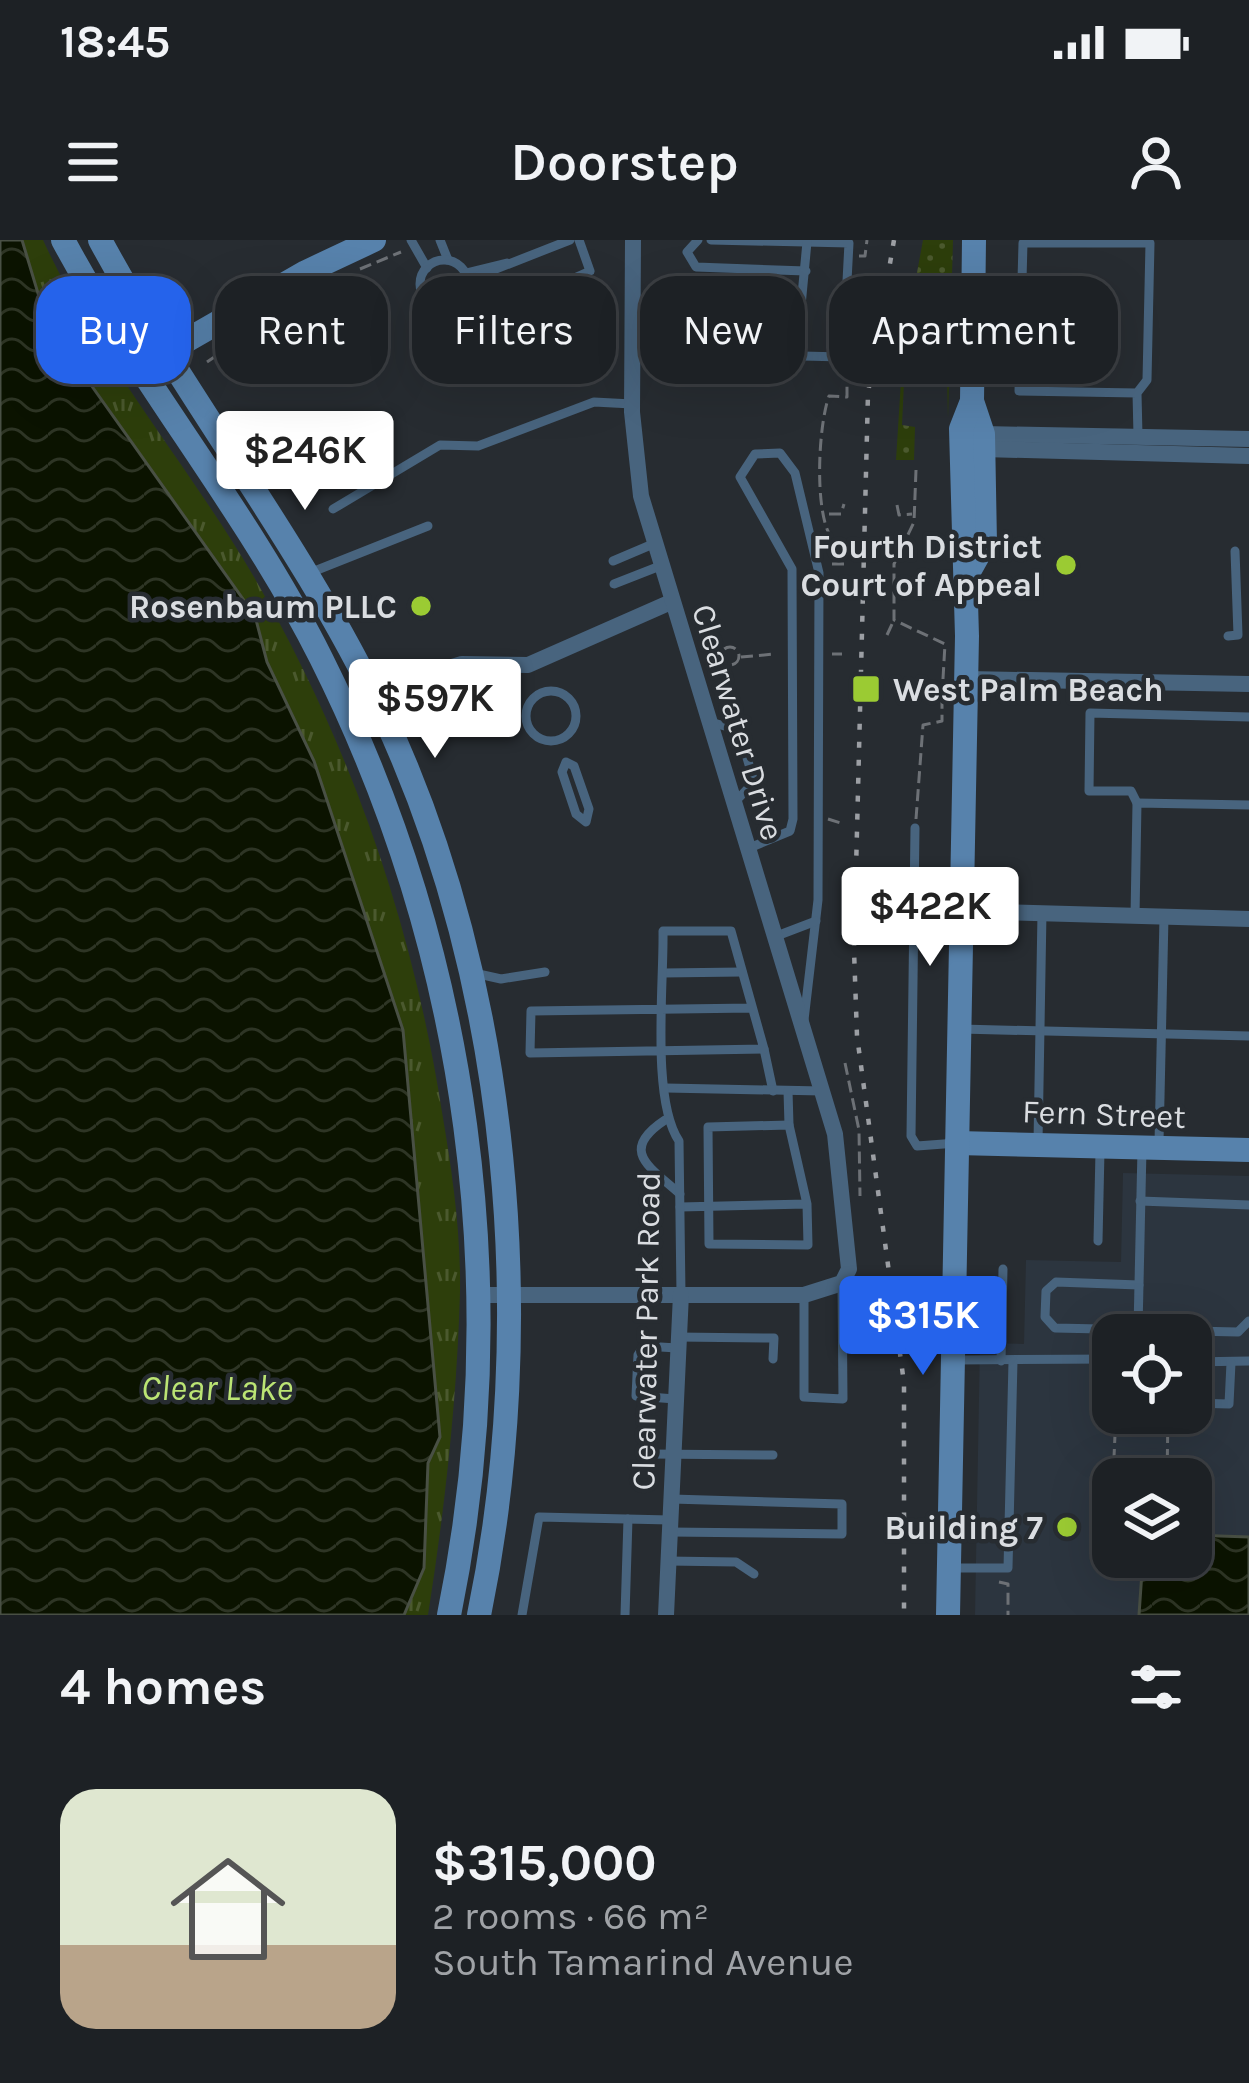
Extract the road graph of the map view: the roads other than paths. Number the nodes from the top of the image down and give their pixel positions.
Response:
1 (63, 240) edge
2 (100, 240) edge
3 (374, 240) edge
4 (411, 240) edge
5 (440, 240) edge
6 (575, 240) edge
7 (632, 240) edge
8 (698, 240) edge
9 (712, 240) edge
10 (974, 240) edge
11 (807, 242) edge
12 (1142, 242) edge
13 (448, 260) junction
14 (427, 268) junction
15 (806, 272) junction
16 (84, 276) edge
17 (122, 276) edge
18 (425, 276) edge
19 (466, 276) edge
20 (470, 276) edge
21 (581, 276) edge
22 (805, 286) edge
23 (191, 338) edge
24 (632, 352) junction
25 (640, 352) edge
26 (805, 356) edge
27 (148, 384) edge
28 (188, 384) edge
29 (1137, 393) junction
30 (632, 404) junction
31 (1138, 436) junction
32 (1249, 439) edge
33 (976, 442) junction
34 (1249, 456) edge
35 (333, 508) dead end
36 (428, 526) dead end
37 (653, 544) junction
38 (1235, 551) dead end
39 (613, 561) dead end
40 (660, 566) junction
41 (307, 574) junction
42 (966, 577) junction
43 (614, 584) dead end
44 (671, 602) junction
45 (1228, 636) dead end
46 (535, 663) junction
47 (967, 679) junction
48 (1249, 684) edge
49 (545, 691) junction
50 (382, 712) junction
51 (1249, 718) edge
52 (708, 721) junction
53 (351, 723) junction
54 (561, 739) junction
55 (566, 762) junction
56 (583, 791) junction
57 (570, 796) junction
58 (1138, 802) junction
59 (734, 804) junction
60 (1249, 805) edge
61 (915, 828) road end
62 (747, 849) junction
63 (912, 911) junction
64 (961, 911) junction
65 (1042, 914) junction
66 (1135, 916) junction
67 (1164, 916) junction
68 (1249, 919) edge
69 (816, 920) junction
70 (774, 937) junction
71 (467, 971) junction
72 (545, 972) dead end
73 (742, 972) junction
74 (663, 973) junction
75 (664, 1009) junction
76 (752, 1009) junction
77 (803, 1025) junction
78 (959, 1029) junction
79 (1040, 1029) junction
80 (1164, 1034) junction
81 (1249, 1036) edge
82 (764, 1049) junction
83 (664, 1052) junction
84 (666, 1088) junction
85 (772, 1090) junction
86 (788, 1091) junction
87 (822, 1091) junction
88 (665, 1120) junction
89 (789, 1125) junction
90 (957, 1143) junction
91 (1038, 1144) junction
92 (1101, 1146) junction
93 (1150, 1147) junction
94 (1249, 1150) edge
95 (680, 1201) junction
96 (1140, 1201) junction
97 (807, 1204) junction
98 (1249, 1204) edge
99 (708, 1206) junction
100 (1098, 1241) dead end
101 (1003, 1269) dead end
102 (842, 1282) junction
103 (1139, 1285) junction
104 (681, 1294) junction
105 (482, 1295) junction
106 (804, 1295) junction
107 (509, 1296) junction
108 (1138, 1314) edge
109 (1249, 1321) edge
110 (1092, 1328) edge
111 (1212, 1330) edge
112 (677, 1342) junction
113 (773, 1359) dead end
114 (1092, 1359) edge
115 (953, 1360) junction
116 (1007, 1361) junction
117 (1249, 1361) edge
118 (1212, 1363) edge
119 (1231, 1363) junction
120 (675, 1399) junction
121 (1212, 1404) edge
122 (649, 1454) dead end
123 (673, 1454) junction
124 (772, 1455) dead end
125 (671, 1499) junction
126 (628, 1519) junction
127 (670, 1526) junction
128 (668, 1561) junction
129 (949, 1568) junction
130 (754, 1574) dead end
131 (448, 1615) edge
132 (479, 1615) edge
133 (522, 1615) edge
134 (625, 1615) edge
135 (666, 1615) edge
136 (948, 1615) edge

1 - 16 main road
2 - 17 main road
3 - 23 main road
4 - 14 lane
5 - 13 lane
6 - 20 lane
6 - 21 lane
7 - 24 street, Clearwater Drive
8 - 15 lane
9 - 11 lane
10 - 33 main road
11 - 15 lane
11 - 26 lane
12 - 29 lane
12 - 29 lane
13 - 14 lane
13 - 19 lane
14 - 18 lane
15 - 22 lane
24 - 25 lane
24 - 30 street, Clearwater Drive
27 - 53 main road
28 - 41 main road
29 - 31 lane
30 - 35 lane
30 - 37 street, Clearwater Drive
31 - 32 street
31 - 33 street
33 - 34 street
33 - 42 main road
33 - 42 main road
36 - 41 lane
37 - 39 lane
37 - 40 street, Clearwater Drive
38 - 45 lane
40 - 43 lane
40 - 44 street, Clearwater Drive
41 - 50 main road
42 - 47 main road
44 - 46 street
44 - 52 street, Clearwater Drive
46 - 49 lane
46 - 50 street
47 - 48 street
47 - 64 main road
49 - 54 lane
49 - 54 lane
50 - 53 main road
50 - 71 main road
51 - 58 lane
52 - 59 street, Clearwater Drive
52 - 59 lane
53 - 105 main road
54 - 55 lane
55 - 56 lane
55 - 57 lane
56 - 57 lane
56 - 57 lane
58 - 60 lane
58 - 66 lane
59 - 62 street, Clearwater Drive
61 - 63 lane
62 - 69 lane
62 - 70 street, Clearwater Drive
63 - 64 lane
63 - 90 lane
64 - 65 street
64 - 78 main road
65 - 66 street
65 - 79 lane
66 - 67 street
67 - 68 street
67 - 80 lane
69 - 70 lane
69 - 77 lane
70 - 77 street, Clearwater Drive
71 - 72 lane
71 - 107 main road
73 - 74 lane
73 - 74 lane, Clearwater Park Road
73 - 76 lane, Clearwater Park Road
74 - 75 lane, Clearwater Park Road
75 - 76 lane
75 - 83 lane, Clearwater Park Road
75 - 83 lane
76 - 82 lane, Clearwater Park Road
77 - 87 street, Clearwater Drive
78 - 79 lane
78 - 90 main road
79 - 80 lane
79 - 91 lane
80 - 81 lane
80 - 93 lane
82 - 83 lane
82 - 85 lane, Clearwater Park Road
83 - 84 lane, Clearwater Park Road
84 - 85 lane
84 - 88 lane, Clearwater Park Road
85 - 86 lane
86 - 87 lane
86 - 89 lane
87 - 102 street, Clearwater Drive
88 - 95 lane, Clearwater Park Road
88 - 95 lane
89 - 97 lane
89 - 99 lane
90 - 91 main road, Fern Street
90 - 115 main road
91 - 92 main road, Fern Street
92 - 93 main road, Fern Street
92 - 100 lane
93 - 94 main road, Fern Street
93 - 96 lane
95 - 99 lane
95 - 104 lane, Clearwater Park Road
96 - 98 lane
96 - 103 lane
97 - 99 lane
97 - 99 lane
101 - 116 lane
102 - 106 street
102 - 106 lane
103 - 108 lane
103 - 110 lane
104 - 106 street
104 - 107 street
104 - 112 street, Clearwater Park Road
105 - 107 street
105 - 131 main road
107 - 132 main road
109 - 111 lane
112 - 113 lane
112 - 120 street, Clearwater Park Road
112 - 120 lane
114 - 116 lane
115 - 116 lane
115 - 129 main road
116 - 129 lane
117 - 119 lane
118 - 119 lane
119 - 121 lane
120 - 123 street, Clearwater Park Road
122 - 123 lane
123 - 124 lane
123 - 125 street, Clearwater Park Road
125 - 127 street, Clearwater Park Road
125 - 127 lane
126 - 127 lane
126 - 133 lane
126 - 134 lane
127 - 128 street, Clearwater Park Road
128 - 130 lane
128 - 135 street, Clearwater Park Road
129 - 136 main road

